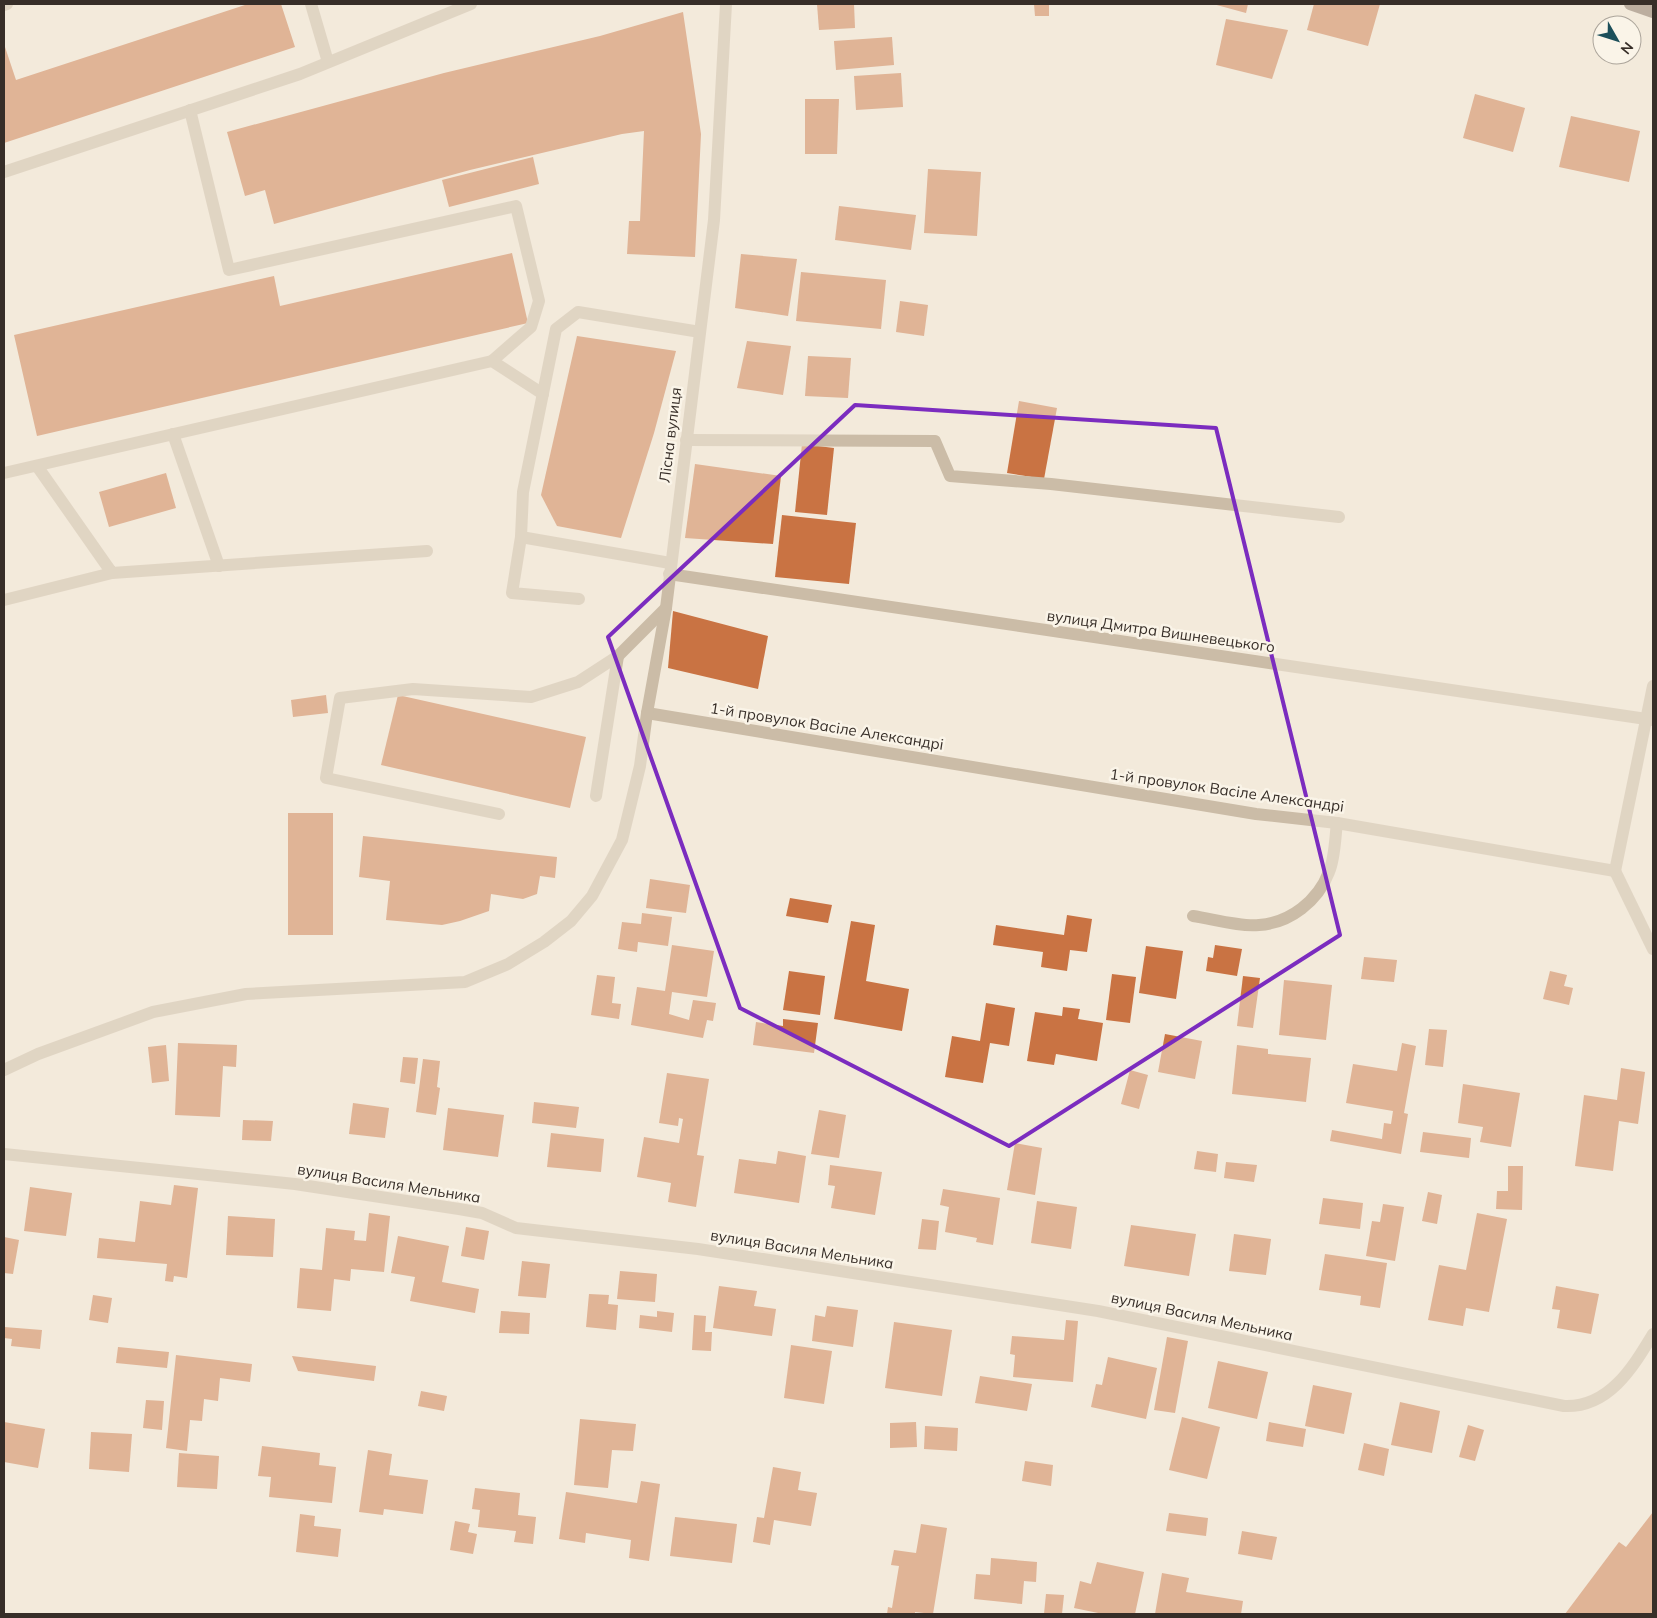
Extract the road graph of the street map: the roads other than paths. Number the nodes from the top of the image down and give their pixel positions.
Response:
1 (312, 4) edge
2 (471, 4) edge
3 (726, 4) edge
4 (1630, 4) edge
5 (1653, 12) edge
6 (328, 62) junction
7 (190, 110) junction
8 (4, 172) edge
9 (700, 332) junction
10 (492, 361) junction
11 (543, 394) junction
12 (173, 434) junction
13 (686, 440) junction
14 (37, 466) junction
15 (4, 473) edge
16 (1339, 517) dead end
17 (521, 537) junction
18 (427, 551) dead end
19 (219, 566) junction
20 (670, 569) junction
21 (112, 574) junction
22 (579, 599) dead end
23 (4, 600) edge
24 (666, 608) junction
25 (618, 656) junction
26 (1653, 686) edge
27 (647, 713) junction
28 (1650, 720) edge
29 (596, 796) dead end
30 (499, 814) dead end
31 (1337, 823) junction
32 (1615, 871) junction
33 (1193, 916) dead end
34 (1653, 948) edge
35 (4, 1070) edge
36 (4, 1154) edge
37 (1653, 1334) edge

1 - 6 street
2 - 6 street
3 - 9 street, Лісна вулиця
4 - 5 main road
6 - 7 street
7 - 8 street
7 - 10 street
9 - 11 street
9 - 13 street, Лісна вулиця
10 - 11 street
10 - 12 street
11 - 17 street
12 - 14 street
12 - 19 street
13 - 16 street
13 - 20 street, Лісна вулиця
14 - 15 street
14 - 21 street
17 - 20 street, вулиця Дмитра Вишневецького
17 - 22 street
18 - 19 street
19 - 21 street
20 - 24 street, Лісна вулиця
20 - 28 street, вулиця Дмитра Вишневецького
21 - 23 street
24 - 25 street
24 - 27 street, Лісна вулиця
25 - 29 street
25 - 30 street
26 - 28 street
27 - 31 street, 1-й провулок Васіле Александрі
27 - 35 street, Лісна вулиця
28 - 32 street
31 - 32 street, 1-й провулок Васіле Александрі
31 - 33 street
32 - 34 street
36 - 37 street, вулиця Василя Мельника

